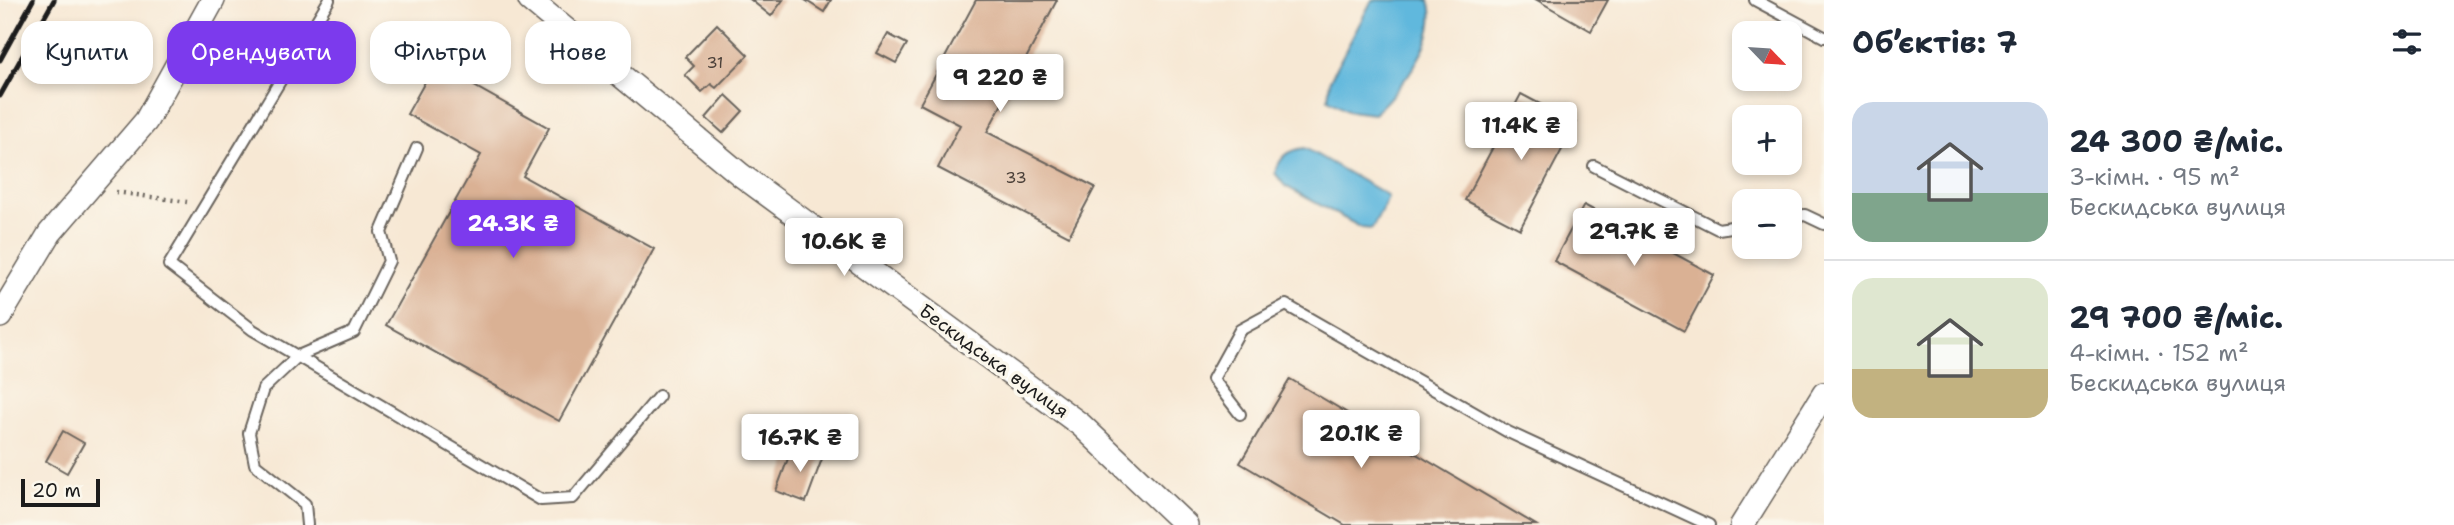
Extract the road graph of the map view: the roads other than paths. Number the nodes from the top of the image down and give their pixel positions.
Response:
1 (213, 0) edge
2 (329, 0) edge
3 (530, 0) edge
4 (1755, 0) edge
5 (1824, 37) edge
6 (417, 148) dead end
7 (1594, 166) dead end
8 (1802, 215) edge
9 (1824, 224) edge
10 (1732, 227) edge
11 (0, 316) edge
12 (298, 356) junction
13 (1824, 394) edge
14 (659, 396) dead end
15 (1240, 414) dead end
16 (307, 525) edge
17 (1186, 525) edge
18 (1709, 525) edge
19 (1742, 525) edge

1 - 11 street
2 - 12 lane
3 - 17 street, Бескидська вулиця
4 - 5 lane
6 - 12 lane
7 - 10 lane
8 - 9 lane
12 - 14 lane
12 - 16 lane
13 - 19 street
15 - 18 lane

